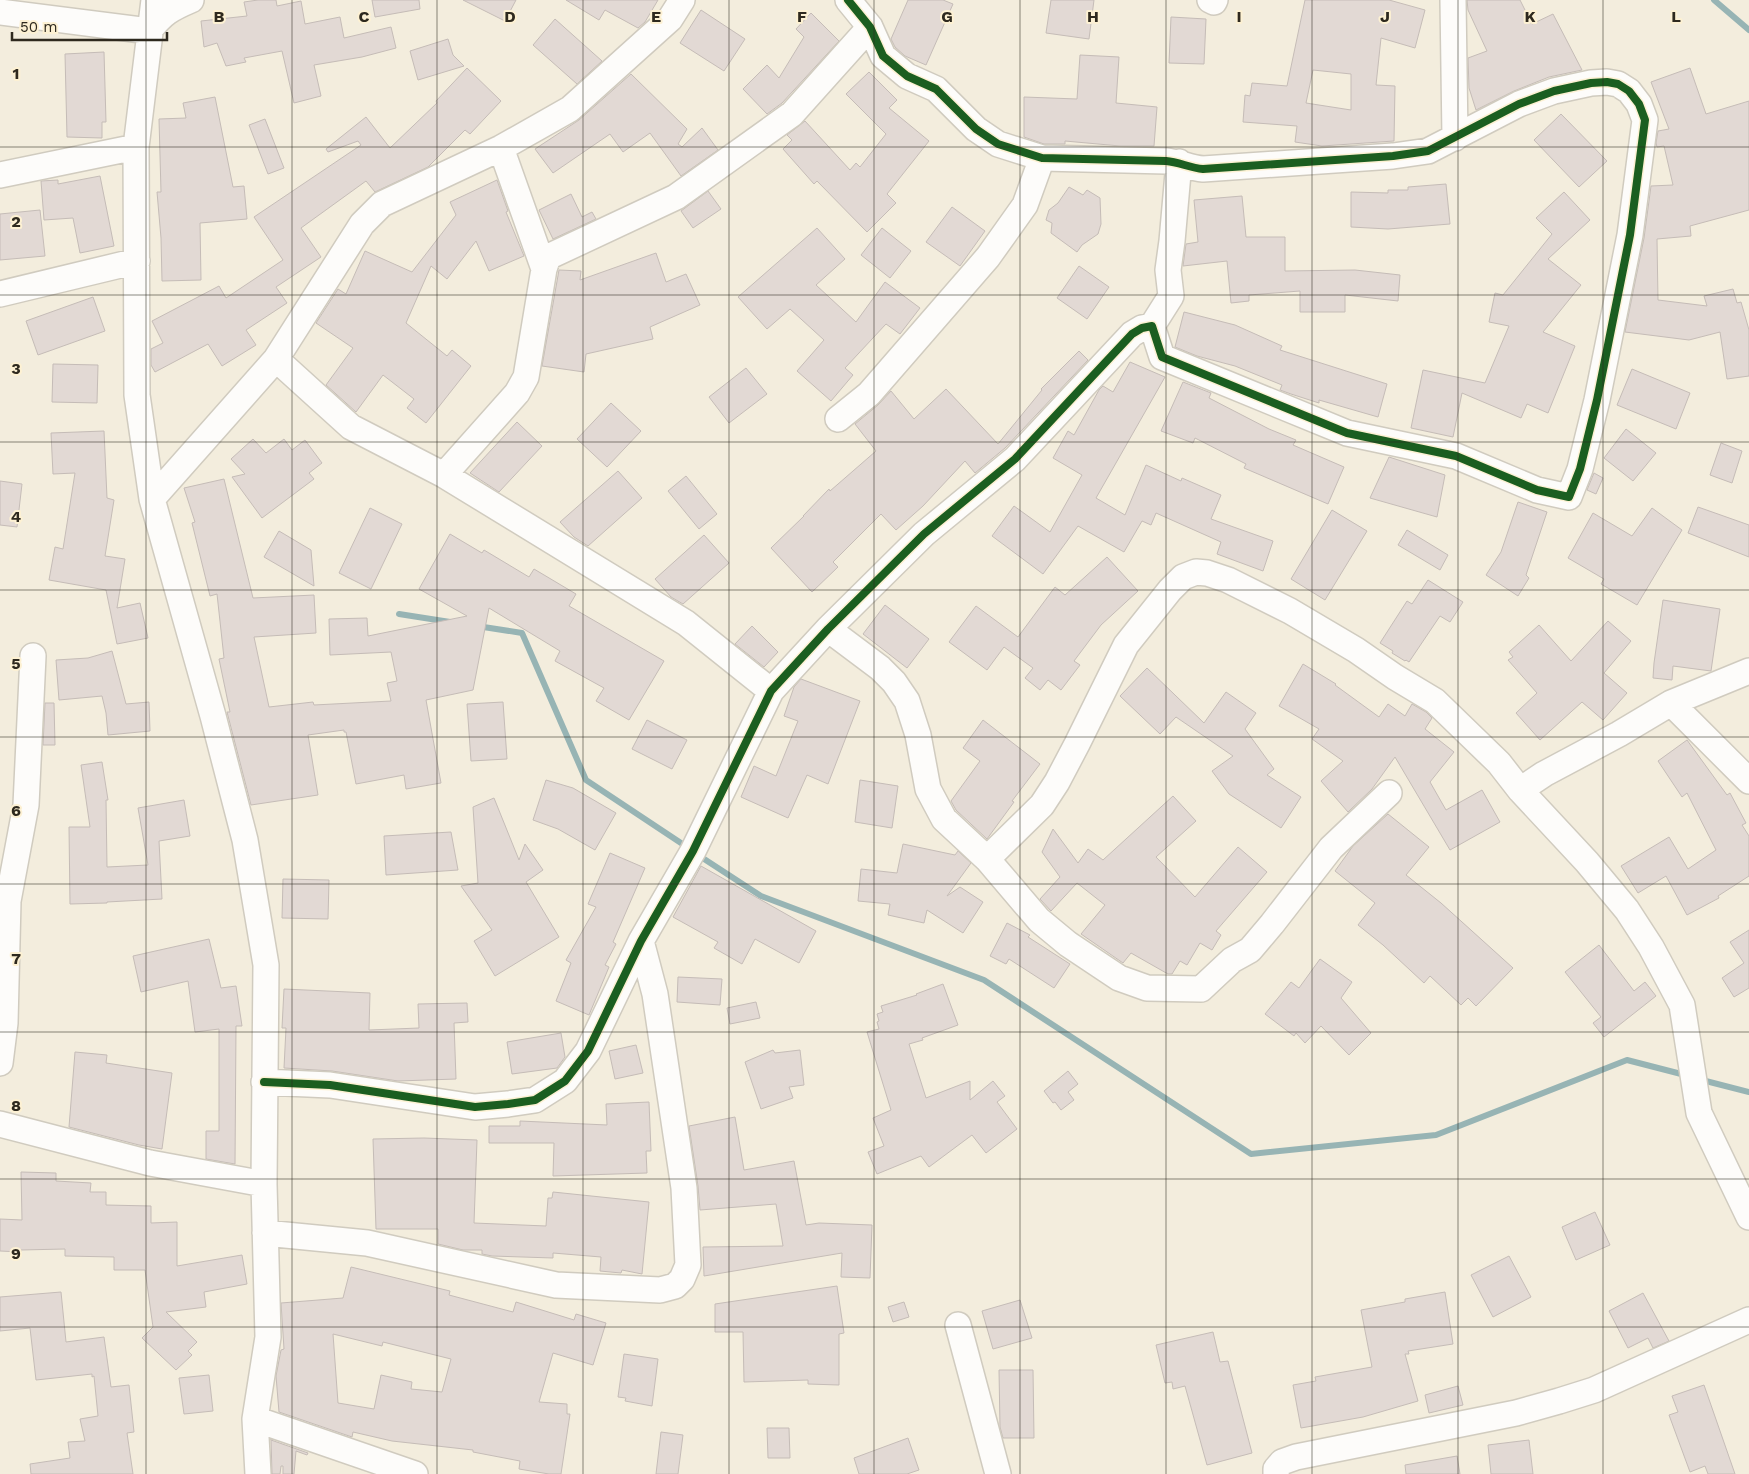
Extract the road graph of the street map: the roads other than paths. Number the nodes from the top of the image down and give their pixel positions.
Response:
1 (154, 0) edge
2 (191, 0) edge
3 (682, 0) edge
4 (848, 0) edge
5 (1210, 0) edge
6 (1215, 0) edge
7 (1453, 0) edge
8 (0, 12) edge
9 (870, 27) junction
10 (149, 31) junction
11 (1455, 138) junction
12 (136, 147) junction
13 (501, 148) junction
14 (1042, 158) junction
15 (1179, 162) junction
16 (0, 176) edge
17 (137, 261) junction
18 (544, 269) junction
19 (0, 294) edge
20 (1152, 326) junction
21 (276, 359) junction
22 (838, 419) dead end
23 (444, 475) junction
24 (152, 499) junction
25 (828, 629) junction
26 (33, 656) dead end
27 (1749, 671) edge
28 (771, 691) junction
29 (1671, 703) junction
30 (1749, 781) edge
31 (1520, 790) junction
32 (1389, 793) dead end
33 (987, 859) junction
34 (4, 902) edge
35 (641, 941) junction
36 (0, 1063) edge
37 (264, 1082) junction
38 (0, 1124) edge
39 (264, 1184) junction
40 (1749, 1217) edge
41 (265, 1232) junction
42 (1749, 1320) edge
43 (958, 1325) dead end
44 (255, 1419) junction
45 (356, 1454) junction
46 (258, 1474) edge
47 (388, 1474) edge
48 (415, 1474) edge
49 (998, 1474) edge
50 (1276, 1474) edge

1 - 10 street
2 - 10 street
3 - 13 street
4 - 9 street
5 - 6 street
7 - 11 street
8 - 10 street
9 - 14 street
9 - 18 street
10 - 12 street
11 - 15 street
11 - 20 street
12 - 16 street
12 - 17 street
13 - 18 street
13 - 21 street
14 - 15 street
14 - 22 street
15 - 20 street
17 - 19 street
17 - 24 street
18 - 23 street
20 - 25 street
21 - 23 street
21 - 24 street
23 - 28 street
24 - 37 street
25 - 28 street
25 - 33 street
26 - 34 street
27 - 29 street
28 - 35 street
29 - 30 street
29 - 31 street
31 - 33 street
31 - 40 street
32 - 33 street
34 - 36 street
35 - 37 street
35 - 41 street
37 - 39 street
38 - 39 street
39 - 41 street
41 - 44 street
42 - 50 street
43 - 49 street
44 - 45 street
44 - 46 street
45 - 47 street
45 - 48 street

